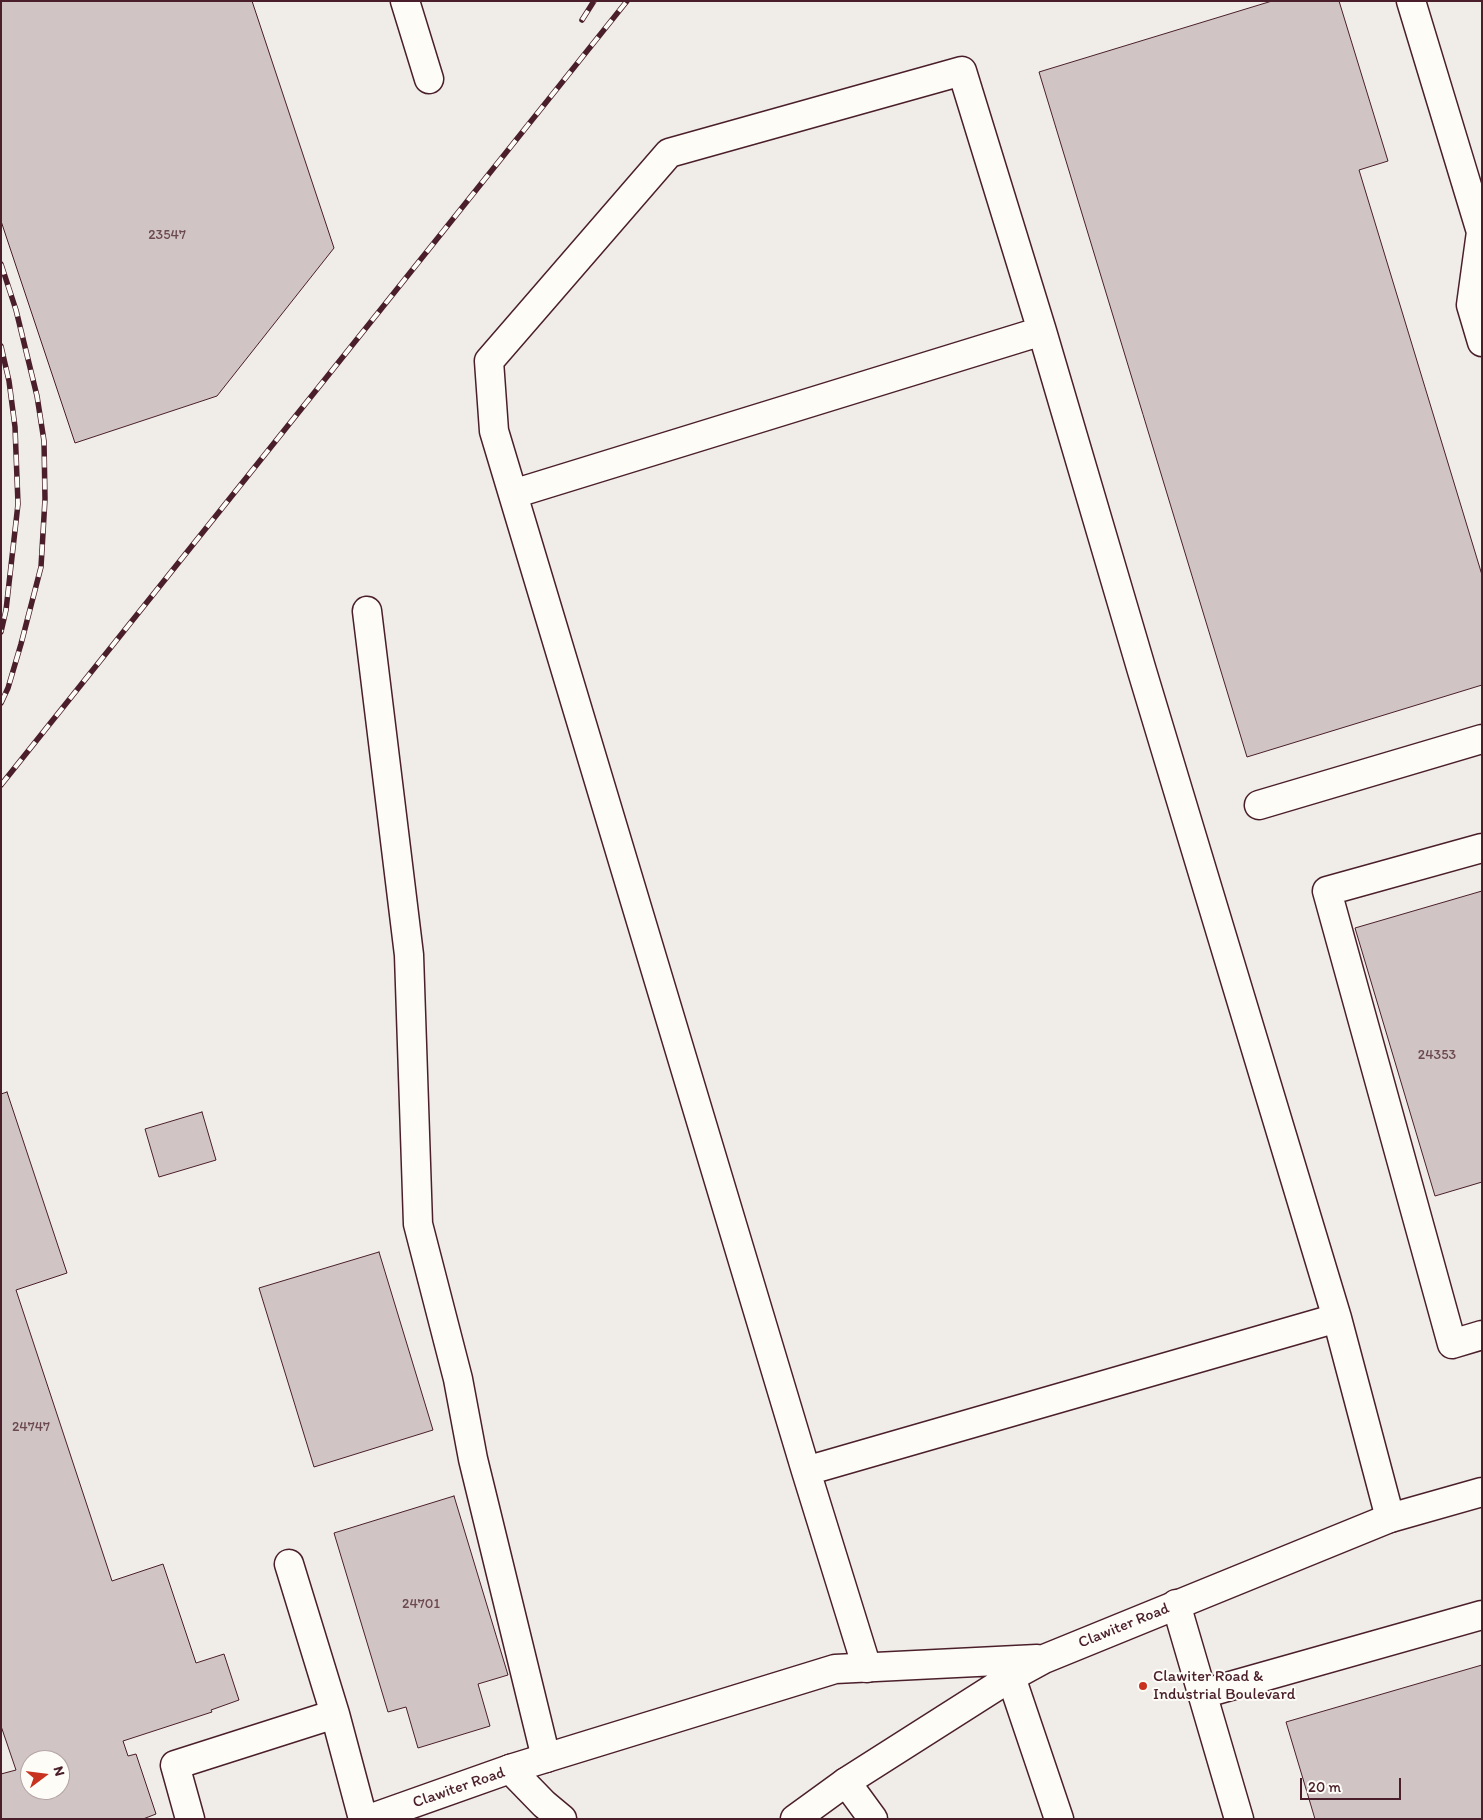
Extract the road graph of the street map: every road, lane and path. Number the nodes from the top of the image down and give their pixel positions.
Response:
1 (405, 1) edge
2 (1411, 1) edge
3 (429, 79) dead end
4 (1042, 331) junction
5 (1482, 342) edge
6 (513, 494) junction
7 (367, 612) dead end
8 (1482, 739) edge
9 (1259, 806) dead end
10 (1482, 848) edge
11 (1337, 1318) junction
12 (1482, 1335) edge
13 (806, 1471) junction
14 (1482, 1492) edge
15 (1390, 1518) junction
16 (289, 1564) dead end
17 (1176, 1604) junction
18 (1482, 1615) edge
19 (1044, 1659) junction
20 (867, 1668) junction
21 (1011, 1677) junction
22 (1202, 1694) junction
23 (335, 1714) junction
24 (546, 1758) junction
25 (510, 1769) junction
26 (846, 1782) junction
27 (190, 1819) edge
28 (363, 1819) edge
29 (369, 1819) edge
30 (562, 1819) edge
31 (795, 1819) edge
32 (874, 1819) edge
33 (1059, 1819) edge
34 (1239, 1819) edge

1 - 3 main road
2 - 5 main road
4 - 6 main road
4 - 6 main road
4 - 11 main road
6 - 13 main road
7 - 24 main road
8 - 9 main road
10 - 12 main road
11 - 13 main road
11 - 15 main road
13 - 20 main road
14 - 15 main road, Clawiter Road
15 - 17 main road, Clawiter Road
16 - 23 main road
17 - 19 main road, Clawiter Road
17 - 22 main road
18 - 22 main road
19 - 20 main road
19 - 21 main road, Clawiter Road
20 - 24 main road
21 - 26 main road, Clawiter Road
21 - 33 main road
22 - 34 main road
23 - 27 main road
23 - 28 main road
24 - 25 main road
25 - 29 main road, Clawiter Road
25 - 30 main road, Clawiter Road
26 - 31 main road, Clawiter Road
26 - 32 main road

